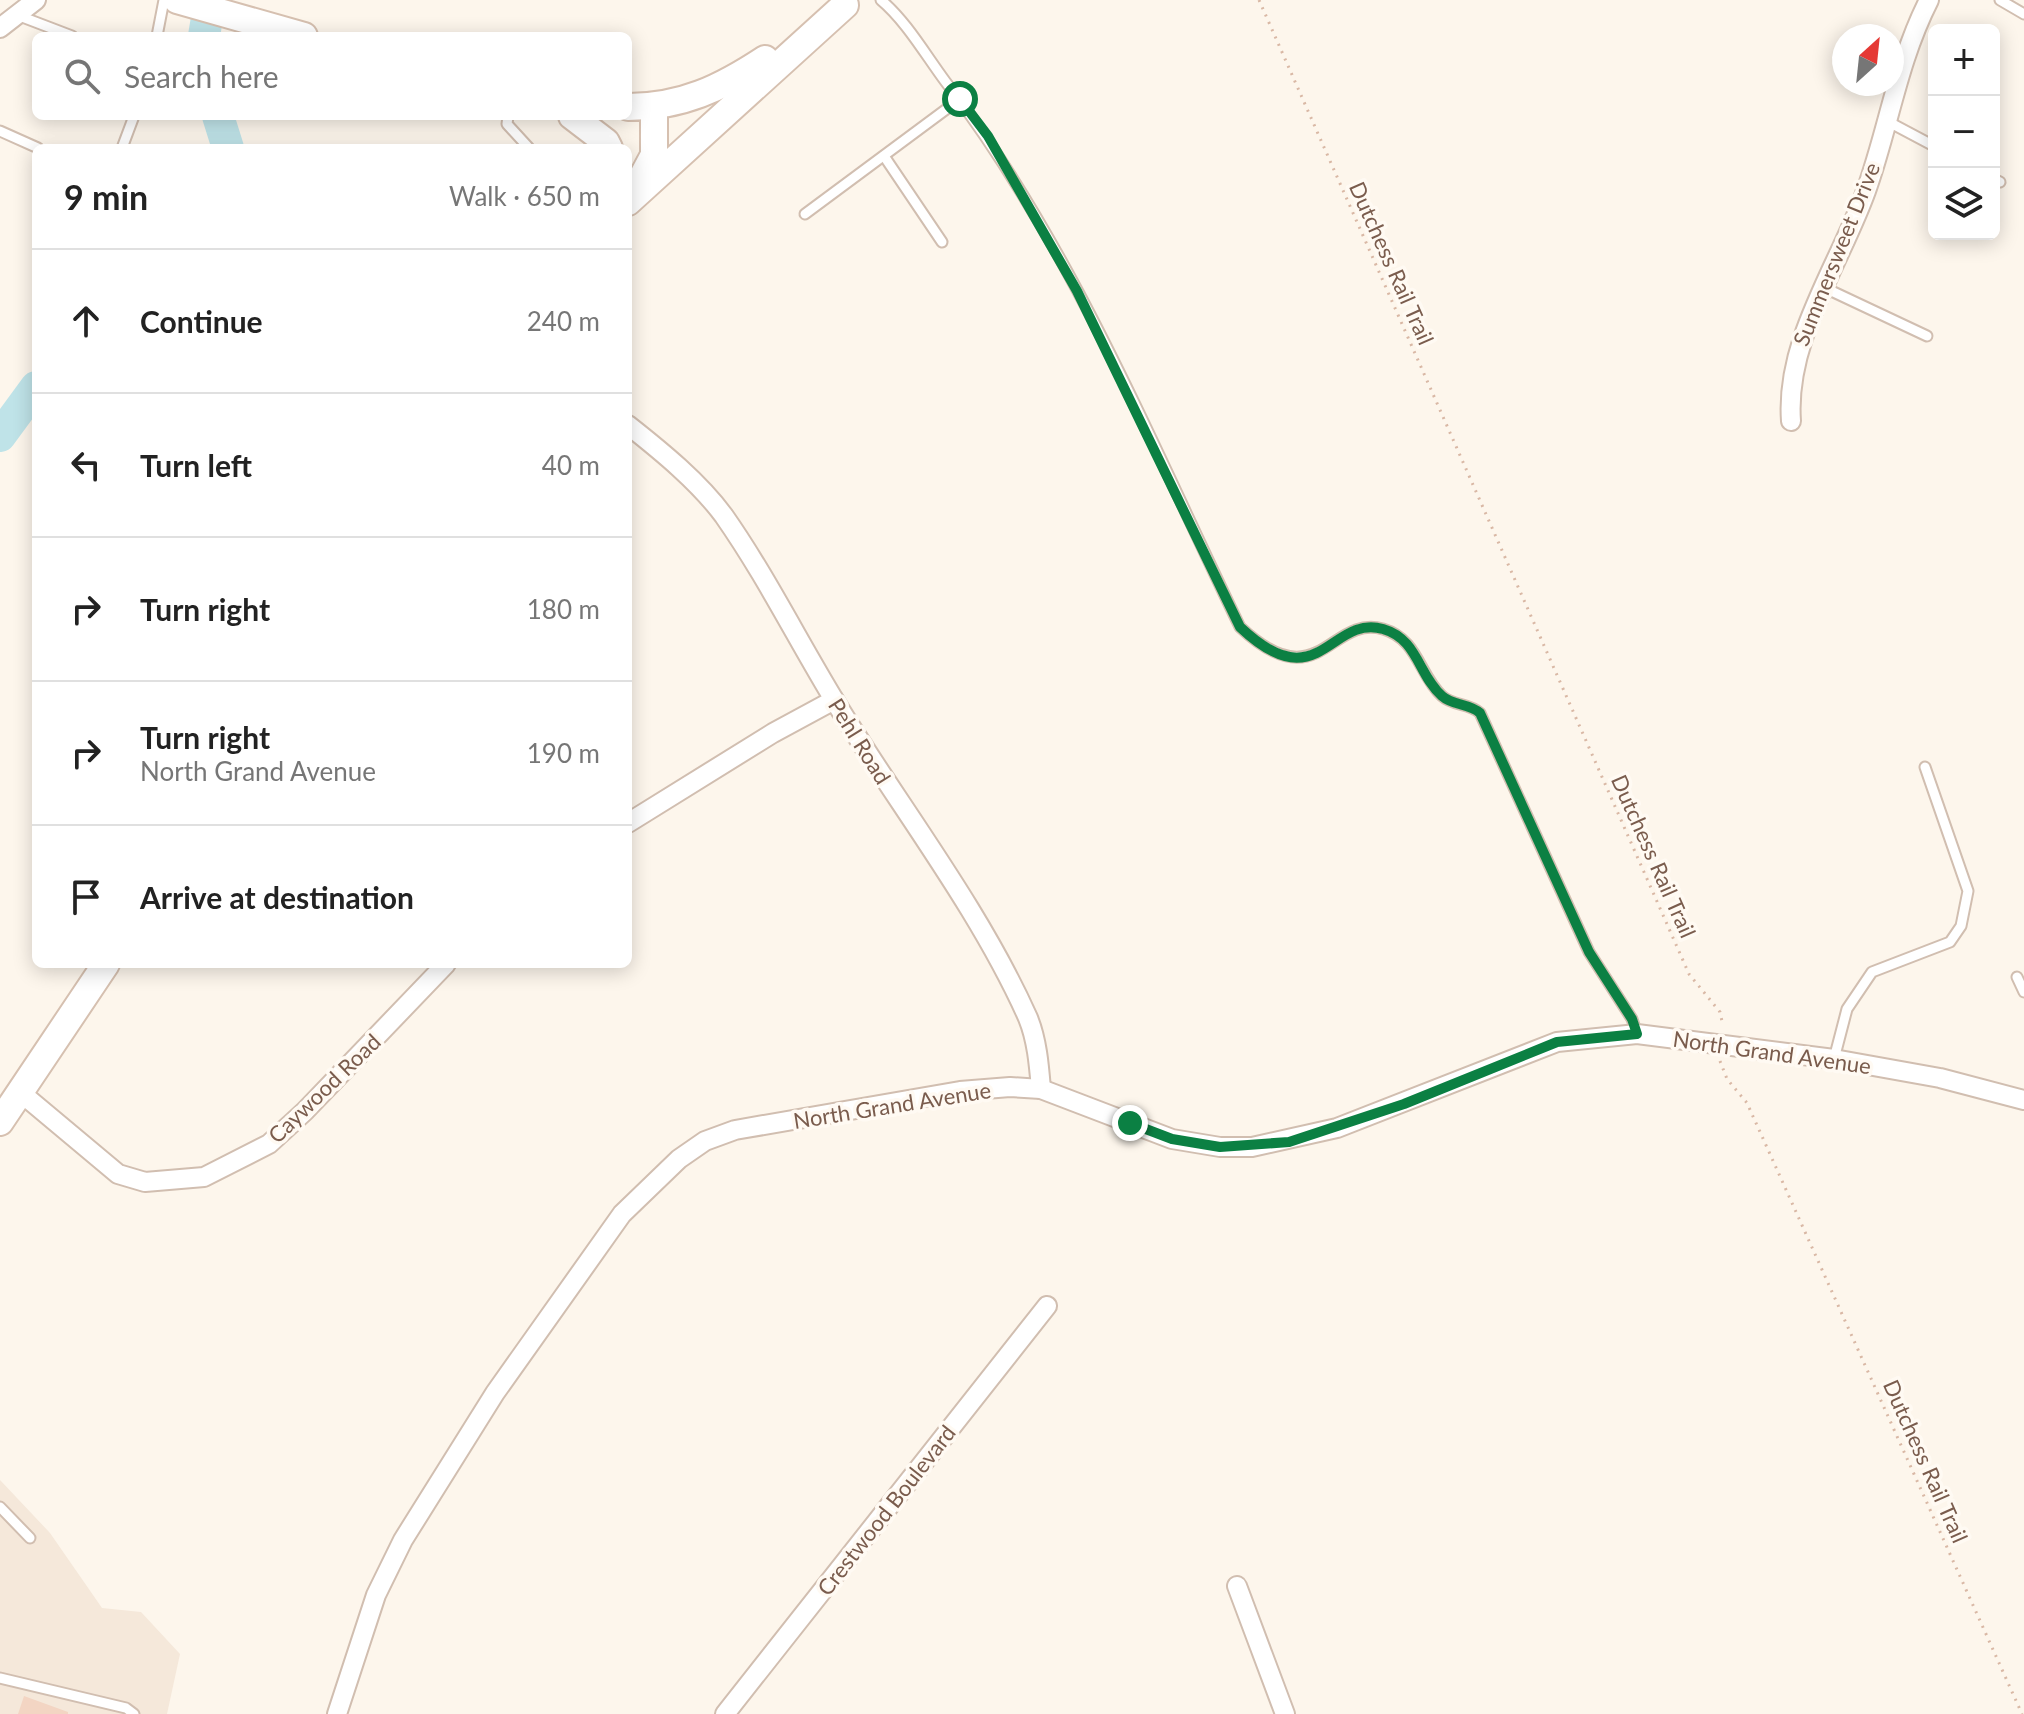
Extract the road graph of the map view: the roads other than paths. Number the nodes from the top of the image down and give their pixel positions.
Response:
1 (36, 0) edge
2 (164, 0) edge
3 (179, 0) edge
4 (881, 0) edge
5 (1929, 0) edge
6 (2000, 0) edge
7 (848, 2) edge
8 (2024, 14) edge
9 (17, 15) junction
10 (0, 28) edge
11 (62, 32) edge
12 (158, 32) edge
13 (291, 32) edge
14 (960, 99) junction
15 (632, 107) edge
16 (654, 107) junction
17 (132, 120) edge
18 (508, 120) edge
19 (577, 120) edge
20 (1885, 120) junction
21 (0, 131) edge
22 (1928, 143) edge
23 (124, 144) edge
24 (525, 144) edge
25 (607, 144) edge
26 (32, 145) edge
27 (884, 156) junction
28 (632, 192) edge
29 (632, 195) edge
30 (805, 214) dead end
31 (942, 242) dead end
32 (1825, 288) junction
33 (1927, 336) dead end
34 (1791, 421) dead end
35 (632, 428) edge
36 (834, 700) junction
37 (1925, 767) dead end
38 (632, 821) edge
39 (103, 968) edge
40 (442, 968) edge
41 (2017, 977) dead end
42 (2024, 992) edge
43 (1637, 1034) junction
44 (1834, 1059) junction
45 (1041, 1089) junction
46 (20, 1092) junction
47 (2024, 1100) edge
48 (0, 1122) edge
49 (1047, 1306) dead end
50 (0, 1507) edge
51 (30, 1538) dead end
52 (1237, 1586) dead end
53 (0, 1678) edge
54 (134, 1714) edge
55 (337, 1714) edge
56 (725, 1714) edge
57 (1285, 1714) edge

1 - 9 street
2 - 12 lane
3 - 13 main road
4 - 14 lane
5 - 20 street, Summersweet Drive
6 - 8 lane
7 - 16 main road
7 - 29 main road
9 - 10 street
9 - 11 lane
14 - 27 lane
14 - 43 lane
15 - 16 main road
16 - 28 main road
17 - 23 lane
18 - 24 lane
19 - 25 main road
20 - 22 lane
20 - 32 street, Summersweet Drive
21 - 26 lane
27 - 30 lane
27 - 31 lane
32 - 33 lane
32 - 34 street, Summersweet Drive
35 - 36 street, Pehl Road
36 - 38 street
36 - 45 street, Pehl Road
37 - 44 lane
39 - 46 main road
40 - 46 street, Caywood Road
41 - 42 lane
43 - 44 street, North Grand Avenue
43 - 45 street, North Grand Avenue
44 - 47 street, North Grand Avenue
45 - 55 street, North Grand Avenue
46 - 48 main road
49 - 56 street, Crestwood Boulevard
50 - 51 lane
52 - 57 street
53 - 54 lane

